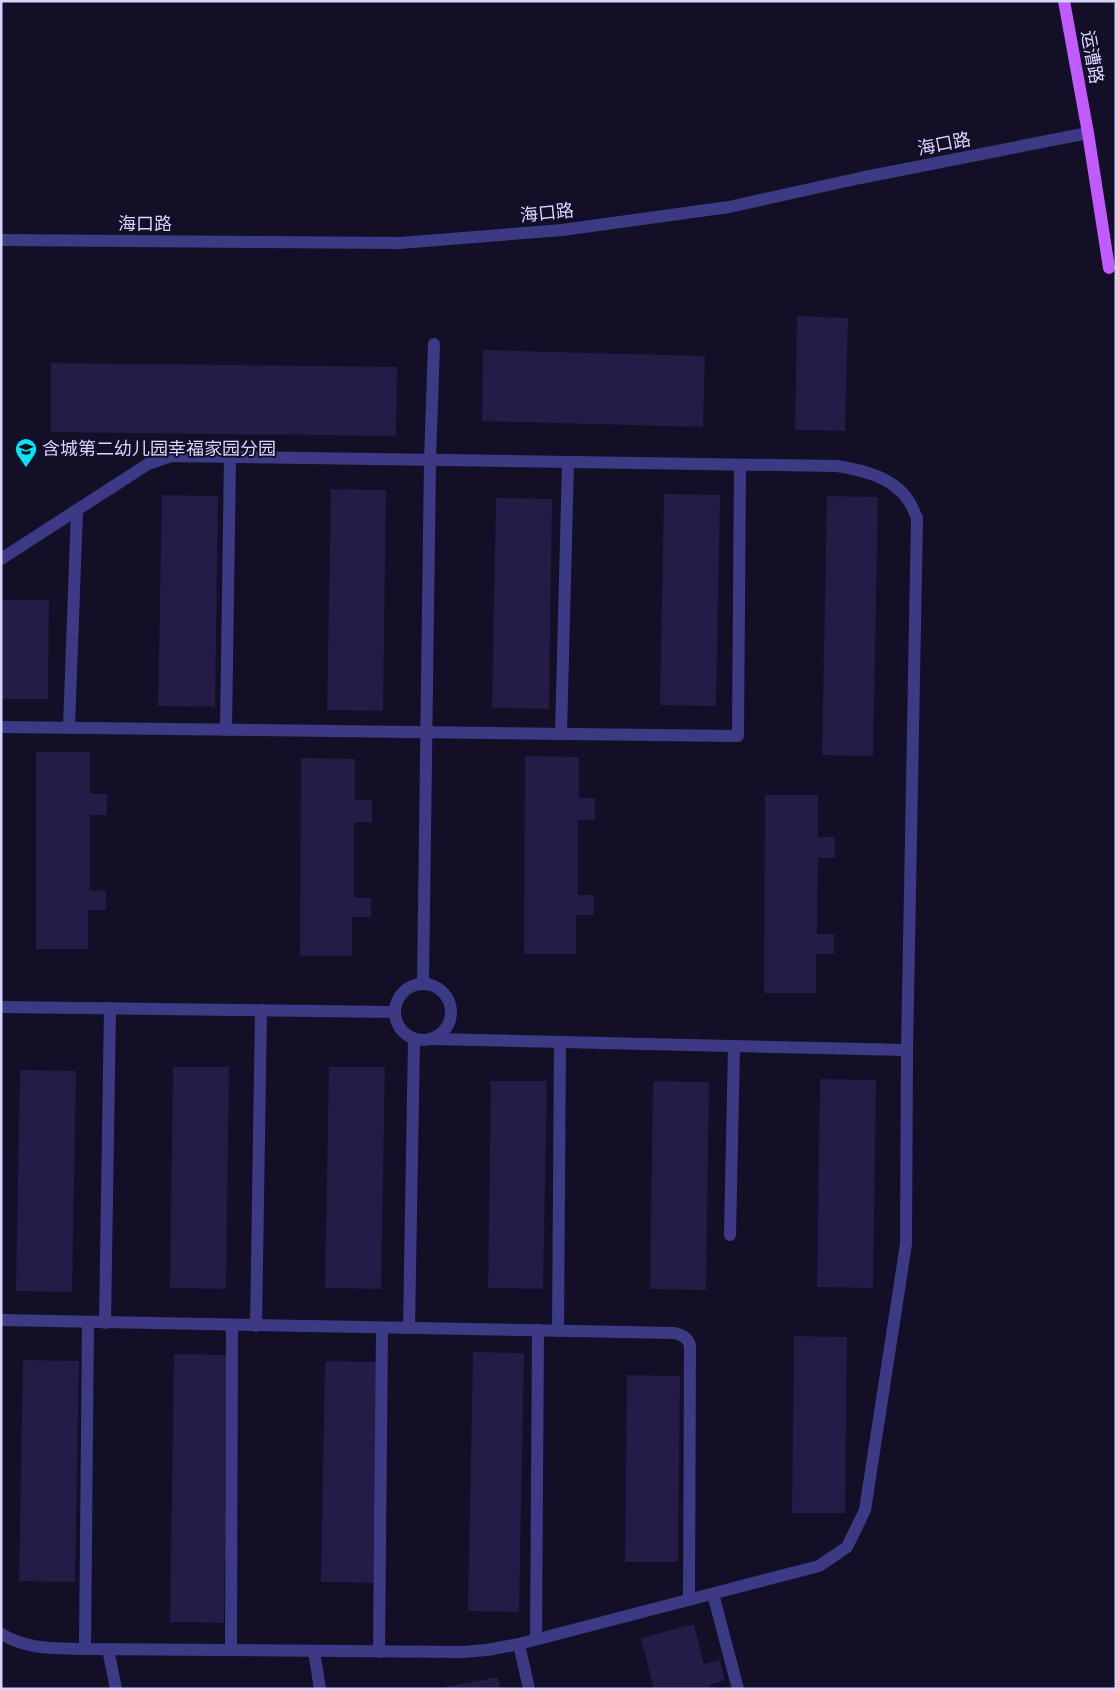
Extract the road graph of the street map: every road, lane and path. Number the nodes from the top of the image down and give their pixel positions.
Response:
1 (1064, 1) edge
2 (1088, 133) junction
3 (1, 240) edge
4 (1109, 268) dead end
5 (434, 344) dead end
6 (230, 457) junction
7 (430, 460) junction
8 (568, 463) junction
9 (740, 465) junction
10 (77, 510) junction
11 (1, 559) edge
12 (1, 726) edge
13 (69, 727) junction
14 (226, 730) junction
15 (426, 732) junction
16 (561, 734) junction
17 (423, 983) junction
18 (1, 1007) edge
19 (110, 1008) junction
20 (261, 1010) junction
21 (394, 1012) junction
22 (414, 1039) junction
23 (431, 1039) junction
24 (560, 1042) junction
25 (734, 1046) junction
26 (907, 1050) junction
27 (730, 1235) dead end
28 (1, 1320) edge
29 (88, 1323) junction
30 (105, 1323) junction
31 (232, 1325) junction
32 (256, 1326) junction
33 (382, 1328) junction
34 (409, 1328) junction
35 (538, 1330) junction
36 (558, 1331) junction
37 (713, 1594) junction
38 (689, 1600) junction
39 (1, 1634) edge
40 (536, 1640) junction
41 (519, 1644) junction
42 (85, 1649) junction
43 (108, 1649) junction
44 (232, 1650) junction
45 (314, 1651) junction
46 (379, 1652) junction
47 (116, 1689) edge
48 (320, 1689) edge
49 (529, 1689) edge
50 (738, 1689) edge

1 - 2 main road, 运漕路
2 - 3 street, 海口路
2 - 4 main road, 运漕路
5 - 7 street
6 - 7 street
6 - 10 street
6 - 14 street
7 - 8 street
7 - 15 street
8 - 9 street
8 - 16 street
9 - 16 street
9 - 26 street
10 - 11 street
10 - 13 street
12 - 13 street
13 - 14 street
14 - 15 street
15 - 16 street
15 - 17 street
17 - 21 street
17 - 23 street
18 - 19 street
19 - 20 street
19 - 30 street
20 - 21 street
20 - 32 street
21 - 22 street
22 - 23 street
22 - 34 street
23 - 24 street
24 - 25 street
24 - 36 street
25 - 26 street
25 - 27 street
26 - 37 street
28 - 29 street
29 - 30 street
29 - 42 street
30 - 31 street
31 - 32 street
31 - 44 street
32 - 33 street
33 - 34 street
33 - 46 street
34 - 35 street
35 - 36 street
35 - 40 street
36 - 38 street
37 - 38 street
37 - 50 street
38 - 40 street
39 - 42 street
40 - 41 street
41 - 46 street
41 - 49 street
42 - 43 street
43 - 44 street
43 - 47 street
44 - 45 street
45 - 46 street
45 - 48 street

